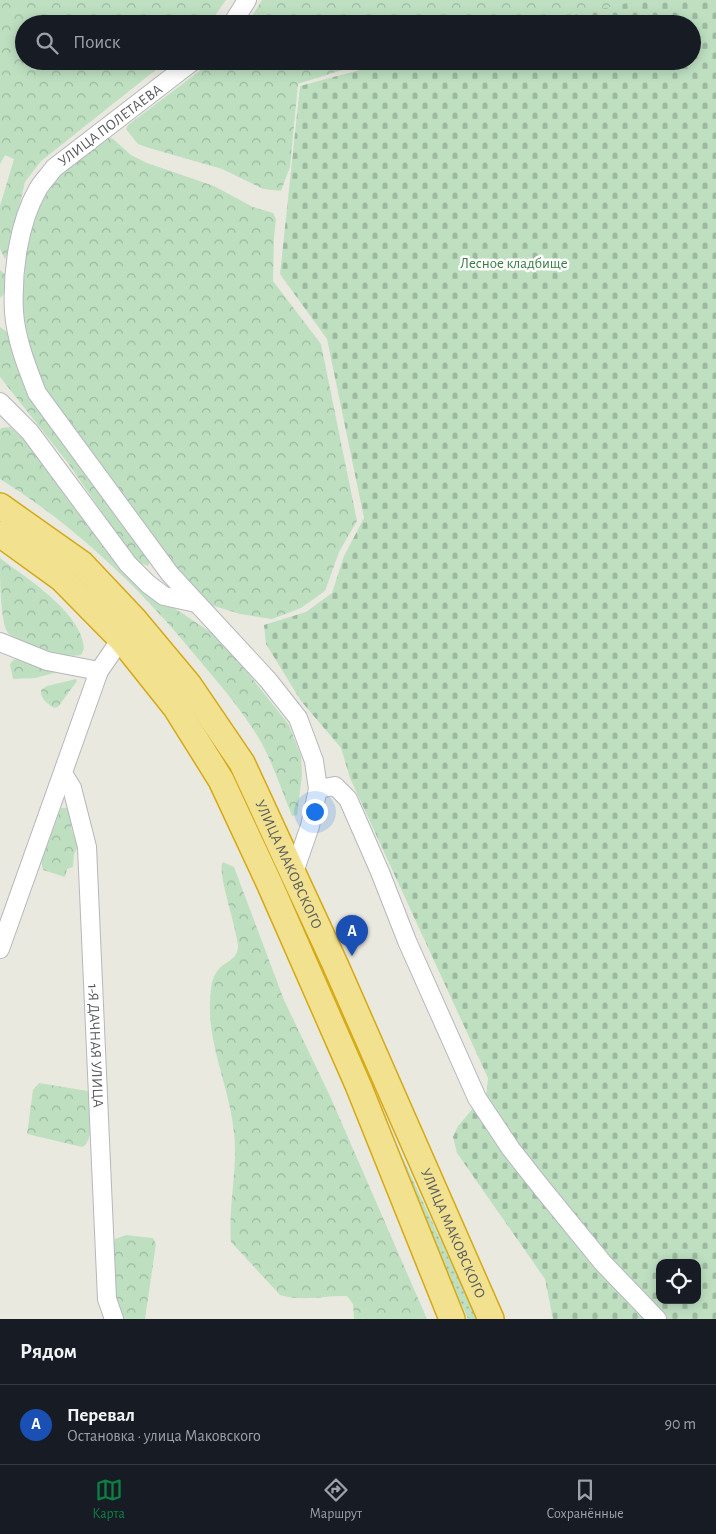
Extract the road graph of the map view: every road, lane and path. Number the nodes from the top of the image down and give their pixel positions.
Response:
1 (247, 0) edge
2 (238, 15) edge
3 (181, 70) edge
4 (7, 310) edge
5 (0, 402) edge
6 (0, 506) edge
7 (0, 534) edge
8 (196, 603) junction
9 (121, 639) junction
10 (0, 642) edge
11 (100, 671) junction
12 (64, 775) junction
13 (318, 789) junction
14 (293, 875) junction
15 (0, 949) edge
16 (114, 1319) edge
17 (452, 1319) edge
18 (491, 1319) edge
19 (657, 1319) edge

1 - 2 street
3 - 4 street, УЛИЦА ПОЛЕТАЕВА
4 - 8 street, УЛИЦА ПОЛЕТАЕВА
5 - 8 street
6 - 14 highway, УЛИЦА МАКОВСКОГО
7 - 9 highway, УЛИЦА МАКОВСКОГО
8 - 13 street, УЛИЦА ПОЛЕТАЕВА
9 - 11 street
9 - 17 highway, УЛИЦА МАКОВСКОГО
10 - 11 street
11 - 12 street
12 - 15 street
12 - 16 street, 1-Я ДАЧНАЯ УЛИЦА
13 - 14 street
13 - 19 street
14 - 18 highway, УЛИЦА МАКОВСКОГО

